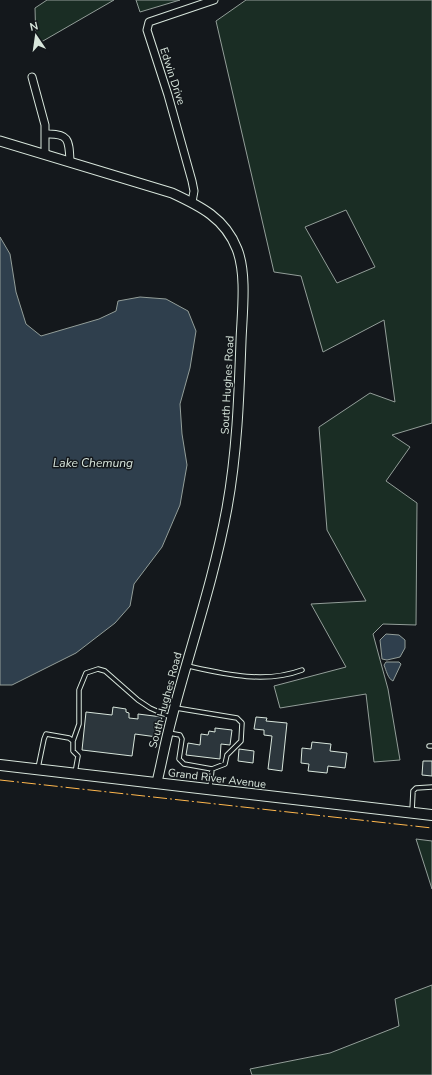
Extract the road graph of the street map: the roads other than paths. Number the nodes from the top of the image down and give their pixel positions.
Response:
1 (214, 0) edge
2 (32, 77) dead end
3 (46, 134) junction
4 (0, 141) edge
5 (45, 154) junction
6 (70, 161) junction
7 (192, 202) junction
8 (186, 666) junction
9 (302, 670) dead end
10 (175, 708) junction
11 (172, 718) junction
12 (168, 733) junction
13 (73, 741) junction
14 (0, 765) edge
15 (212, 769) junction
16 (37, 770) junction
17 (74, 774) junction
18 (157, 782) junction
19 (432, 787) edge
20 (210, 789) junction
21 (412, 813) junction
22 (432, 815) edge

1 - 7 street, Edwin Drive
2 - 3 street
3 - 5 street
3 - 6 street
4 - 5 street, South Hughes Road
5 - 6 street, South Hughes Road
6 - 7 street, South Hughes Road
7 - 8 street, South Hughes Road
8 - 9 lane
8 - 10 street, South Hughes Road
10 - 11 street, South Hughes Road
10 - 15 lane
11 - 12 street, South Hughes Road
11 - 13 lane
12 - 15 lane
12 - 18 street, South Hughes Road
13 - 16 lane
13 - 17 lane
14 - 16 main road, Grand River Avenue
15 - 20 lane
16 - 17 main road, Grand River Avenue
17 - 18 main road, Grand River Avenue
18 - 20 main road, Grand River Avenue
19 - 21 lane
20 - 21 main road, Grand River Avenue
21 - 22 main road, Grand River Avenue

